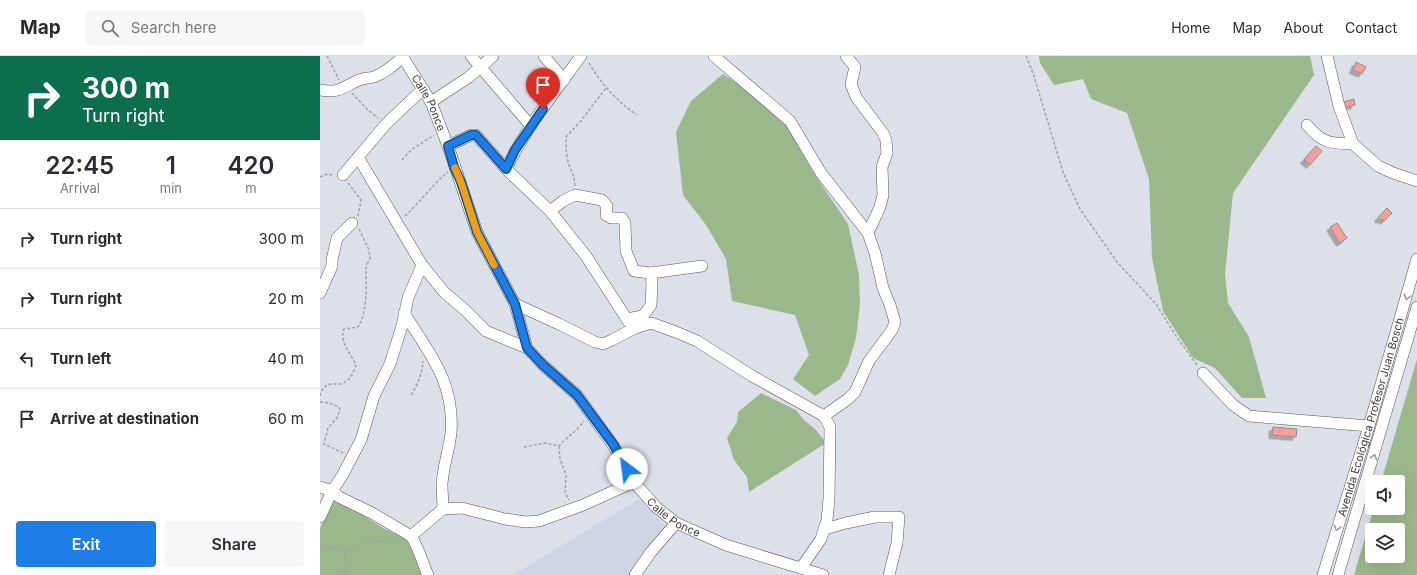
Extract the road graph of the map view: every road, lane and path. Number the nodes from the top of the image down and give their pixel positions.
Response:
1 (327, 56) edge
2 (471, 56) edge
3 (493, 56) edge
4 (544, 56) edge
5 (714, 56) edge
6 (846, 56) edge
7 (1026, 56) edge
8 (1326, 56) edge
9 (402, 57) edge
10 (584, 58) edge
11 (480, 68) junction
12 (564, 80) junction
13 (348, 87) junction
14 (606, 88) junction
15 (423, 89) junction
16 (320, 90) edge
17 (431, 102) junction
18 (637, 115) dead end
19 (386, 124) junction
20 (1307, 125) dead end
21 (531, 126) junction
22 (441, 130) junction
23 (1353, 144) junction
24 (448, 146) junction
25 (358, 157) junction
26 (402, 160) dead end
27 (454, 167) junction
28 (506, 169) junction
29 (343, 175) junction
30 (320, 177) edge
31 (1417, 181) edge
32 (575, 195) junction
33 (550, 211) junction
34 (352, 222) junction
35 (396, 222) junction
36 (868, 233) junction
37 (1417, 259) edge
38 (422, 265) junction
39 (702, 266) dead end
40 (651, 273) junction
41 (320, 293) edge
42 (515, 304) junction
43 (1417, 307) edge
44 (404, 313) junction
45 (631, 324) junction
46 (424, 345) junction
47 (527, 348) junction
48 (1203, 373) joint
49 (411, 395) dead end
50 (320, 396) edge
51 (320, 402) edge
52 (590, 413) junction
53 (824, 416) junction
54 (1369, 426) junction
55 (559, 446) junction
56 (524, 447) dead end
57 (352, 457) junction
58 (634, 482) junction
59 (320, 487) edge
60 (332, 491) junction
61 (443, 509) junction
62 (573, 509) junction
63 (320, 517) edge
64 (676, 523) junction
65 (825, 529) junction
66 (406, 534) junction
67 (320, 544) edge
68 (345, 551) junction
69 (801, 568) junction
70 (343, 575) edge
71 (428, 575) edge
72 (635, 575) edge
73 (823, 575) edge
74 (889, 575) edge
75 (1323, 575) edge
76 (1338, 575) edge

1 - 13 path
2 - 11 street
3 - 11 street
4 - 12 street
5 - 36 street
6 - 36 street
7 - 48 path
8 - 23 street
9 - 13 street
9 - 15 street, Calle Ponce
10 - 12 street
10 - 14 path
11 - 17 street
11 - 21 street
12 - 21 street
13 - 16 street
13 - 19 path
14 - 18 path
14 - 32 path
15 - 17 street, Calle Ponce
15 - 19 street
17 - 22 street, Calle Ponce
19 - 25 street
20 - 23 street
21 - 28 street
22 - 24 street, Calle Ponce
22 - 26 path
23 - 31 street
24 - 27 street, Calle Ponce
24 - 28 street
25 - 29 street
25 - 35 street
27 - 35 path
27 - 42 street, Calle Ponce
28 - 33 street
29 - 30 path
29 - 34 path
32 - 33 street
32 - 40 street
33 - 45 street
34 - 41 street
34 - 50 path
35 - 38 street
36 - 53 street
37 -> 54 street, Avenida Ecológica Profesor Juan Bosch
38 - 44 street
38 - 47 street
39 - 40 street
40 - 45 street
42 - 45 street
42 - 47 street, Calle Ponce
76 -> 43 street, Avenida Ecológica Profesor Juan Bosch
44 - 46 street
44 - 57 street
45 - 53 street
46 - 49 path
46 - 61 street
47 - 52 street, Calle Ponce
48 - 54 street
51 - 57 path
52 - 55 path
52 - 58 street, Calle Ponce
53 - 65 street
54 -> 75 street, Avenida Ecológica Profesor Juan Bosch
55 - 56 path
55 - 62 path
57 - 60 street
58 - 62 street
58 - 64 street, Calle Ponce
59 - 60 street
60 - 63 street
60 - 66 street
61 - 62 street
61 - 66 street
64 - 69 street, Calle Ponce
64 - 72 street
65 - 69 street
65 - 74 street
66 - 68 path
66 - 71 street
67 - 68 path
68 - 70 path
69 - 73 street, Calle Ponce

